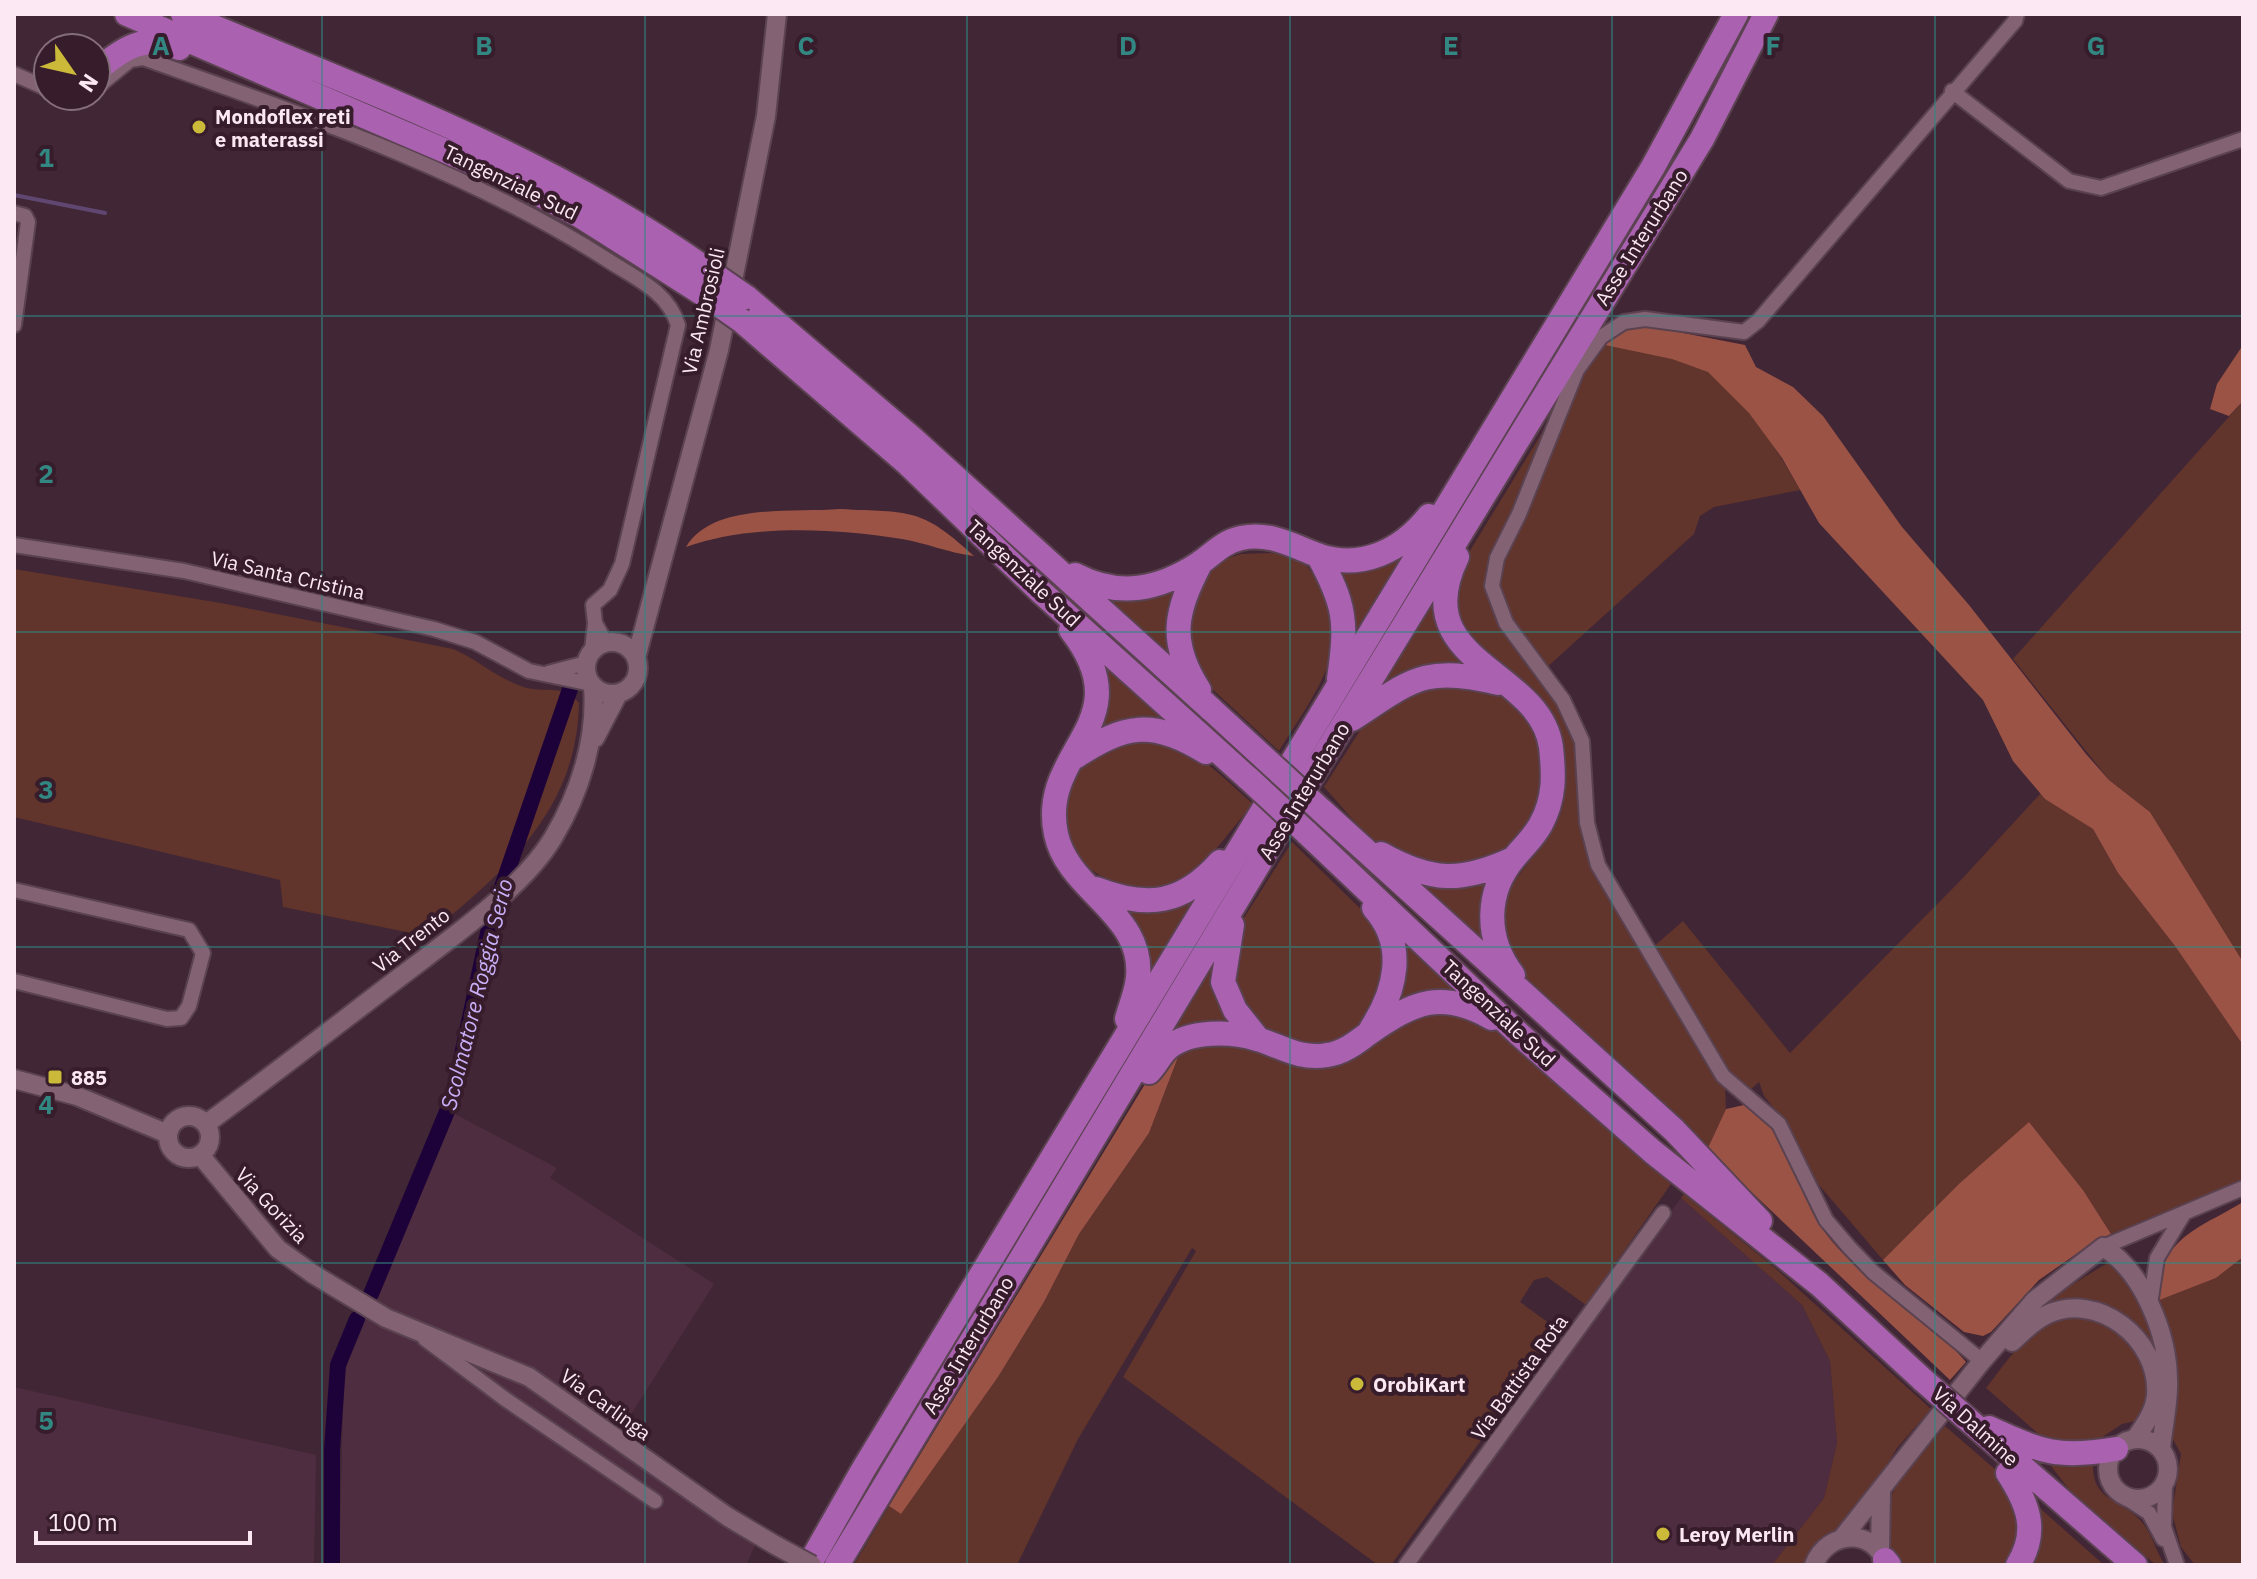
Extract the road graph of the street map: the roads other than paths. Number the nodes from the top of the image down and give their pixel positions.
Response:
1 (127, 14) edge
2 (183, 14) edge
3 (777, 14) edge
4 (1736, 14) edge
5 (1766, 14) edge
6 (2017, 14) edge
7 (112, 59) edge
8 (112, 75) edge
9 (1952, 91) junction
10 (412, 134) junction
11 (2243, 139) edge
12 (19, 215) edge
13 (708, 283) junction
14 (744, 309) junction
15 (14, 325) edge
16 (1492, 458) junction
17 (14, 545) edge
18 (1318, 555) junction
19 (1048, 561) junction
20 (1201, 562) junction
21 (1040, 591) junction
22 (648, 612) junction
23 (600, 650) junction
24 (636, 658) junction
25 (543, 674) junction
26 (592, 685) junction
27 (1505, 685) junction
28 (1337, 690) junction
29 (618, 694) junction
30 (1212, 710) junction
31 (1346, 723) junction
32 (589, 748) junction
33 (1074, 758) junction
34 (1249, 779) junction
35 (1321, 810) junction
36 (1260, 815) junction
37 (1306, 832) junction
38 (1513, 859) junction
39 (1087, 885) junction
40 (14, 890) edge
41 (1232, 911) junction
42 (14, 981) edge
43 (1368, 1034) junction
44 (1520, 1035) junction
45 (1568, 1035) junction
46 (1258, 1039) junction
47 (1119, 1050) junction
48 (1132, 1078) junction
49 (14, 1079) edge
50 (206, 1124) junction
51 (168, 1134) junction
52 (201, 1156) junction
53 (2243, 1188) edge
54 (1663, 1213) dead end
55 (2183, 1215) junction
56 (2103, 1247) junction
57 (1819, 1284) junction
58 (360, 1303) joint
59 (2150, 1310) junction
60 (415, 1331) junction
61 (1982, 1361) junction
62 (1965, 1417) junction
63 (2125, 1444) junction
64 (2161, 1449) junction
65 (2008, 1473) junction
66 (2165, 1484) junction
67 (1881, 1492) junction
68 (2126, 1498) junction
69 (655, 1501) dead end
70 (1843, 1537) junction
71 (2175, 1559) edge
72 (1885, 1560) edge
73 (811, 1565) edge
74 (837, 1565) edge
75 (1406, 1565) edge
76 (1814, 1565) edge
77 (2018, 1565) edge
78 (2112, 1565) edge
79 (2135, 1565) edge

1 - 10 highway, Tangenziale Sud
2 - 13 highway, Tangenziale Sud
3 - 22 street, Via Ambrosioli
4 - 16 highway, Asse Interurbano
5 - 16 highway, Asse Interurbano
6 - 9 street
7 - 10 highway
8 - 23 street
9 - 11 street
9 - 61 street
10 - 13 highway, Tangenziale Sud
12 - 15 street
13 - 14 highway, Tangenziale Sud, bridge
14 - 19 highway, Tangenziale Sud
14 - 21 highway, Tangenziale Sud
16 - 18 highway
16 - 27 highway
16 - 28 highway, Asse Interurbano
16 - 31 highway, Asse Interurbano
17 - 25 street, Via Santa Cristina
18 - 20 highway
18 - 28 highway
19 - 20 highway
19 - 30 highway, Tangenziale Sud
20 - 30 highway
21 - 33 highway
21 - 34 highway, Tangenziale Sud
22 - 23 street
22 - 24 street, Via Ambrosioli
23 - 24 street
23 - 25 street
23 - 26 street
24 - 29 street
25 - 26 street, Via Santa Cristina
26 - 29 street
26 - 32 street, Via Trento
27 - 31 highway
27 - 38 highway
28 - 36 highway, Asse Interurbano
29 - 32 street, Via Trento
30 - 35 highway, Tangenziale Sud, bridge
31 - 41 highway, Asse Interurbano
32 - 50 street, Via Trento
33 - 34 highway
33 - 39 highway
34 - 37 highway, Tangenziale Sud, bridge
35 - 38 highway
35 - 45 highway, Tangenziale Sud
36 - 39 highway
36 - 47 highway, Asse Interurbano
37 - 43 highway
37 - 44 highway, Tangenziale Sud
38 - 45 highway
39 - 47 highway
40 - 42 street
41 - 46 highway
41 - 48 highway, Asse Interurbano
43 - 44 highway
43 - 46 highway
44 - 57 highway, Tangenziale Sud
45 - 57 highway, Tangenziale Sud
46 - 48 highway
47 - 73 highway, Asse Interurbano
48 - 74 highway, Asse Interurbano
49 - 51 street, Via Gorizia
50 - 51 street
50 - 52 street
51 - 52 street, Via Gorizia
52 - 58 street, Via Gorizia
53 - 55 street
54 - 75 street, Via Battista Rota
55 - 56 street
55 - 59 street
56 - 59 street
56 - 61 street
57 - 62 highway, Via Dalmine, bridge
58 - 60 street, Via Carlinga
59 - 64 street
60 - 69 street
60 - 73 street, Via Carlinga, bridge
61 - 63 street
61 - 67 street
62 - 63 highway
62 - 65 highway
62 - 79 highway, Via Dalmine
63 - 64 street
63 - 68 street
64 - 66 street
65 - 77 highway
65 - 78 highway
66 - 68 street
66 - 71 street
67 - 70 street
67 - 72 street
68 - 71 street
70 - 72 street
70 - 76 street

